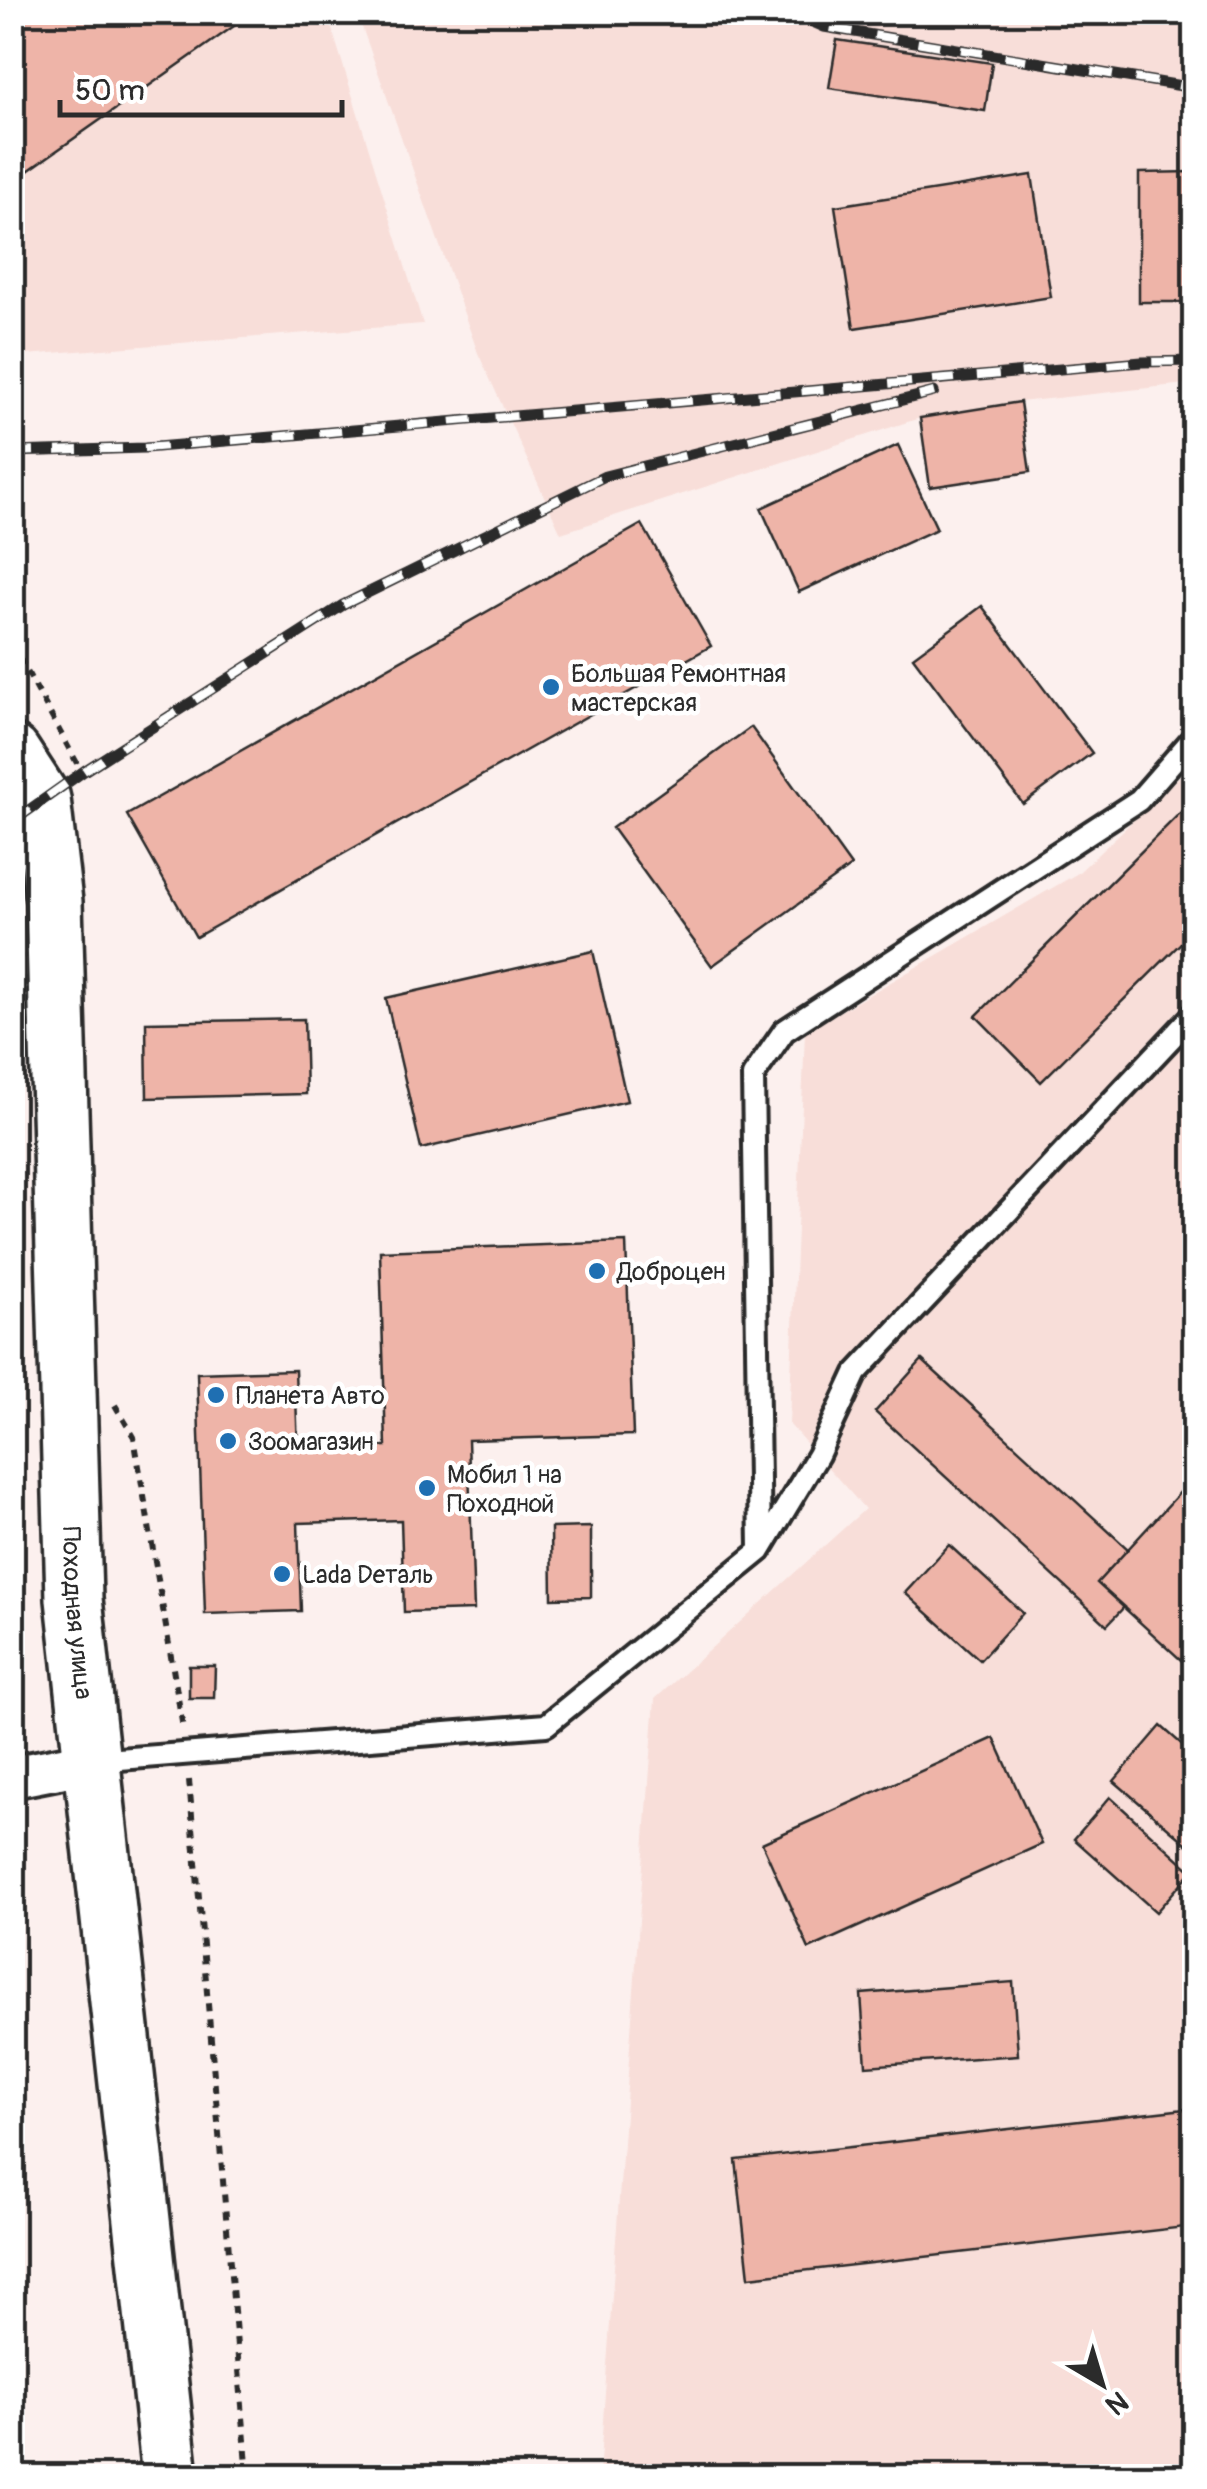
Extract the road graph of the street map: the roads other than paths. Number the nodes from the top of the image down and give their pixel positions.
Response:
1 (1194, 737) edge
2 (12, 753) edge
3 (1194, 1014) edge
4 (760, 1551) junction
5 (94, 1760) junction
6 (12, 1777) edge
7 (170, 2476) edge

1 - 4 lane
2 - 5 main road, Походная улица
3 - 4 lane
4 - 5 lane
5 - 6 street
5 - 7 main road, Походная улица

